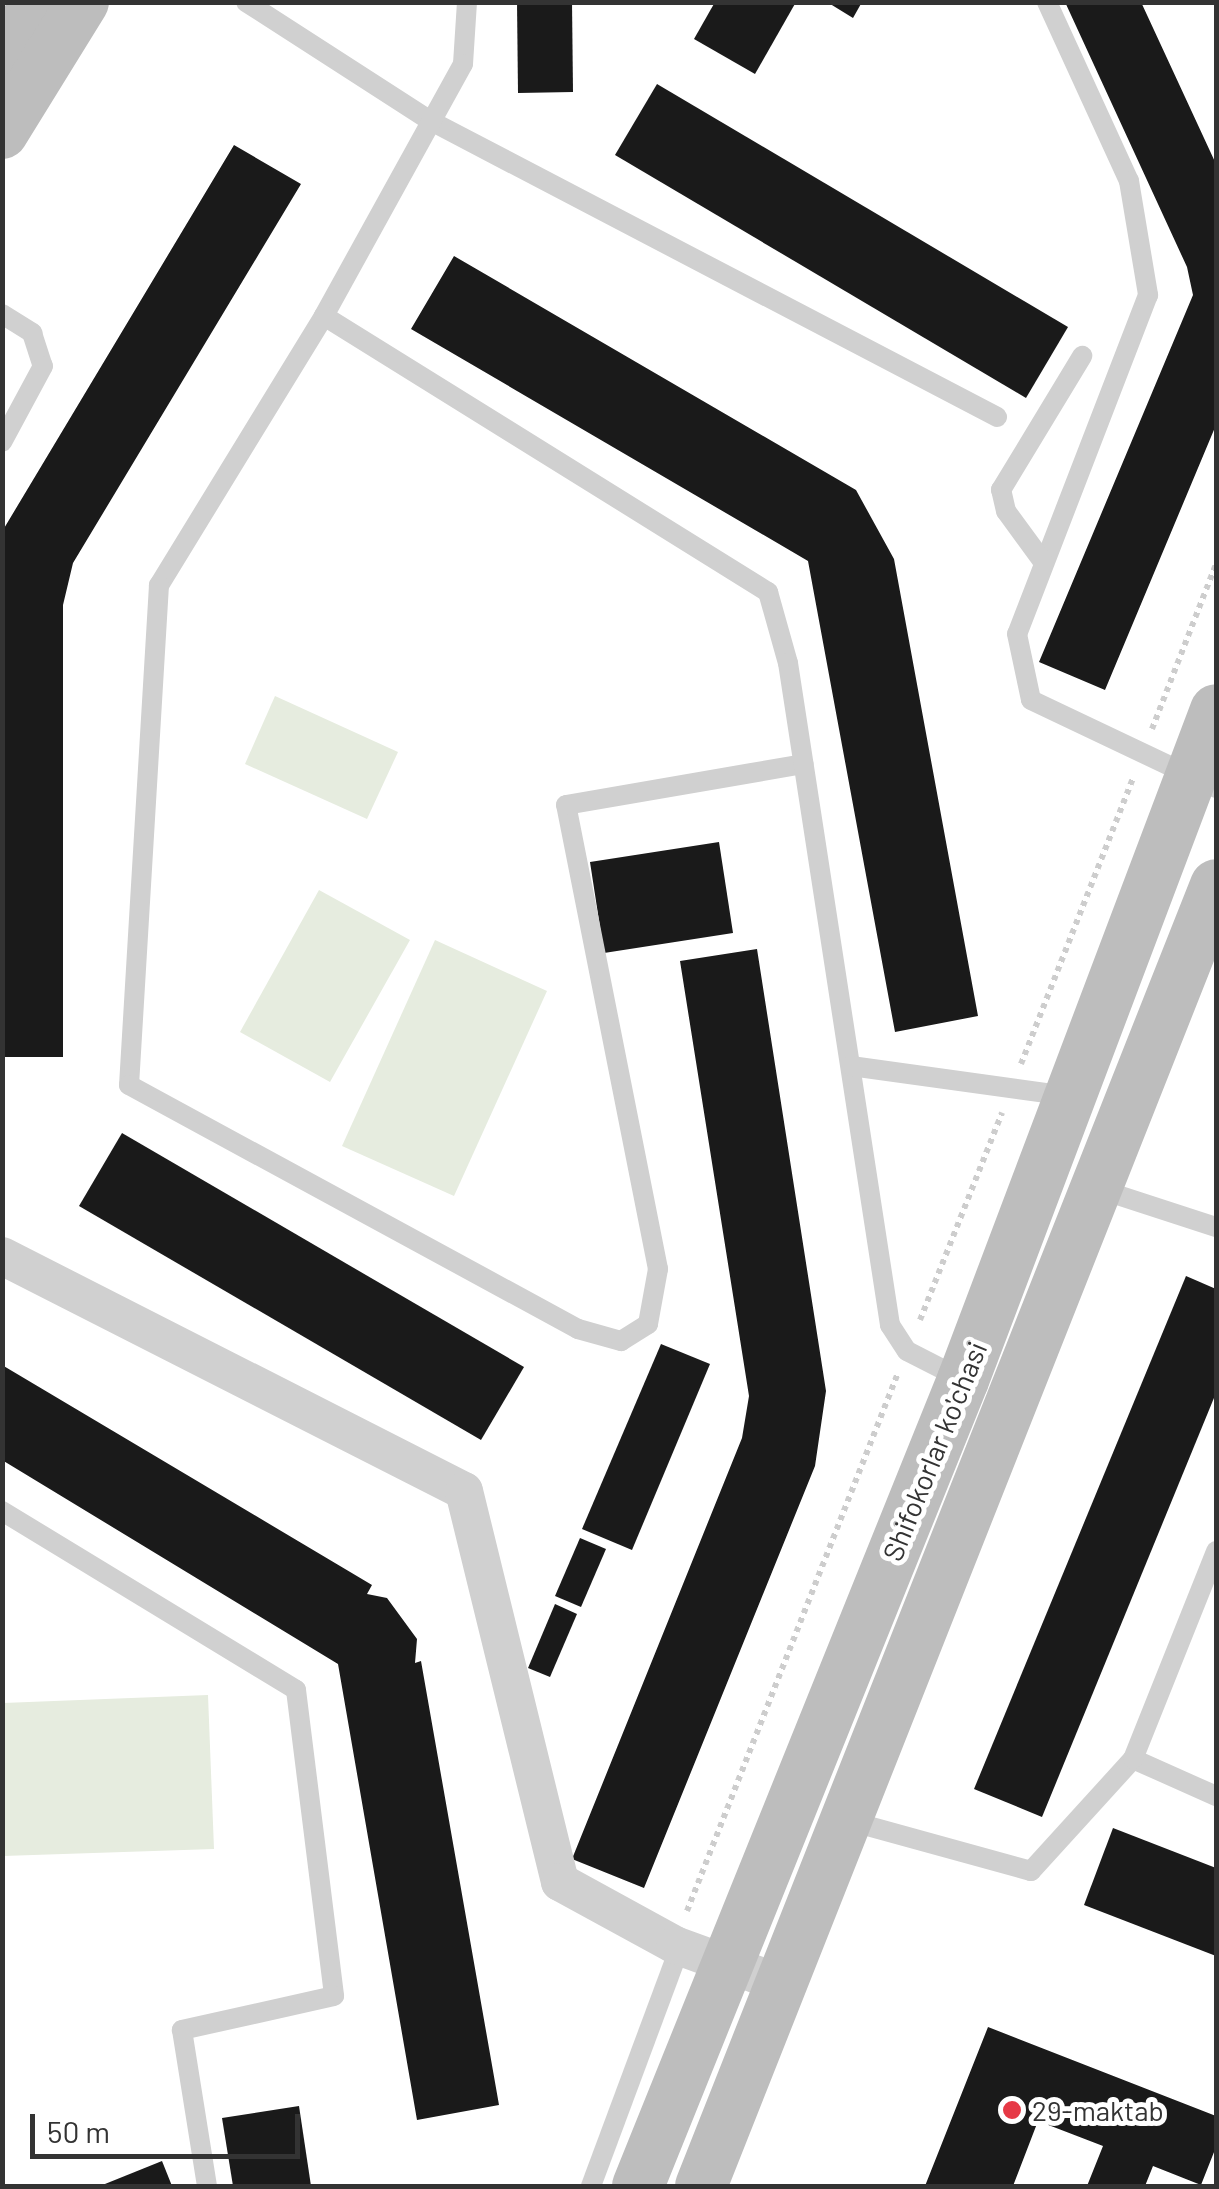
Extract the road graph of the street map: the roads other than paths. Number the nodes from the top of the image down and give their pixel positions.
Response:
1 (38, 2) edge
2 (83, 2) edge
3 (246, 2) edge
4 (467, 2) edge
5 (1047, 2) edge
6 (2, 61) edge
7 (430, 120) junction
8 (2, 133) edge
9 (2, 314) edge
10 (324, 316) junction
11 (1082, 356) dead end
12 (997, 418) dead end
13 (2, 442) edge
14 (1044, 563) junction
15 (1216, 710) edge
16 (803, 764) junction
17 (1203, 782) edge
18 (1216, 885) edge
19 (852, 1066) junction
20 (1070, 1096) junction
21 (1096, 1188) junction
22 (1216, 1227) edge
23 (2, 1256) edge
24 (988, 1389) junction
25 (2, 1511) edge
26 (1216, 1551) edge
27 (1133, 1759) junction
28 (1216, 1796) edge
29 (844, 1820) junction
30 (694, 1952) junction
31 (782, 1984) junction
32 (207, 2186) edge
33 (591, 2186) edge
34 (638, 2186) edge
35 (701, 2186) edge

1 - 6 main road
2 - 8 main road
3 - 7 lane
4 - 7 lane
5 - 14 lane
7 - 10 lane
7 - 12 lane
9 - 13 lane
10 - 16 lane
10 - 16 lane
11 - 14 lane
14 - 17 lane
15 - 17 main road, Shifokorlar ko'chasi
16 - 19 lane
17 - 20 main road, Shifokorlar ko'chasi
18 - 21 main road, Shifokorlar ko'chasi
19 - 20 lane
19 - 24 lane
20 - 24 main road, Shifokorlar ko'chasi
21 - 22 lane
21 - 24 main road, Shifokorlar ko'chasi
23 - 30 street
24 - 29 main road, Shifokorlar ko'chasi
24 - 30 main road, Shifokorlar ko'chasi
25 - 32 lane
26 - 27 lane
27 - 28 lane
27 - 29 lane
29 - 31 main road, Shifokorlar ko'chasi
30 - 31 street
30 - 33 lane
30 - 34 main road, Shifokorlar ko'chasi
31 - 35 main road, Shifokorlar ko'chasi

